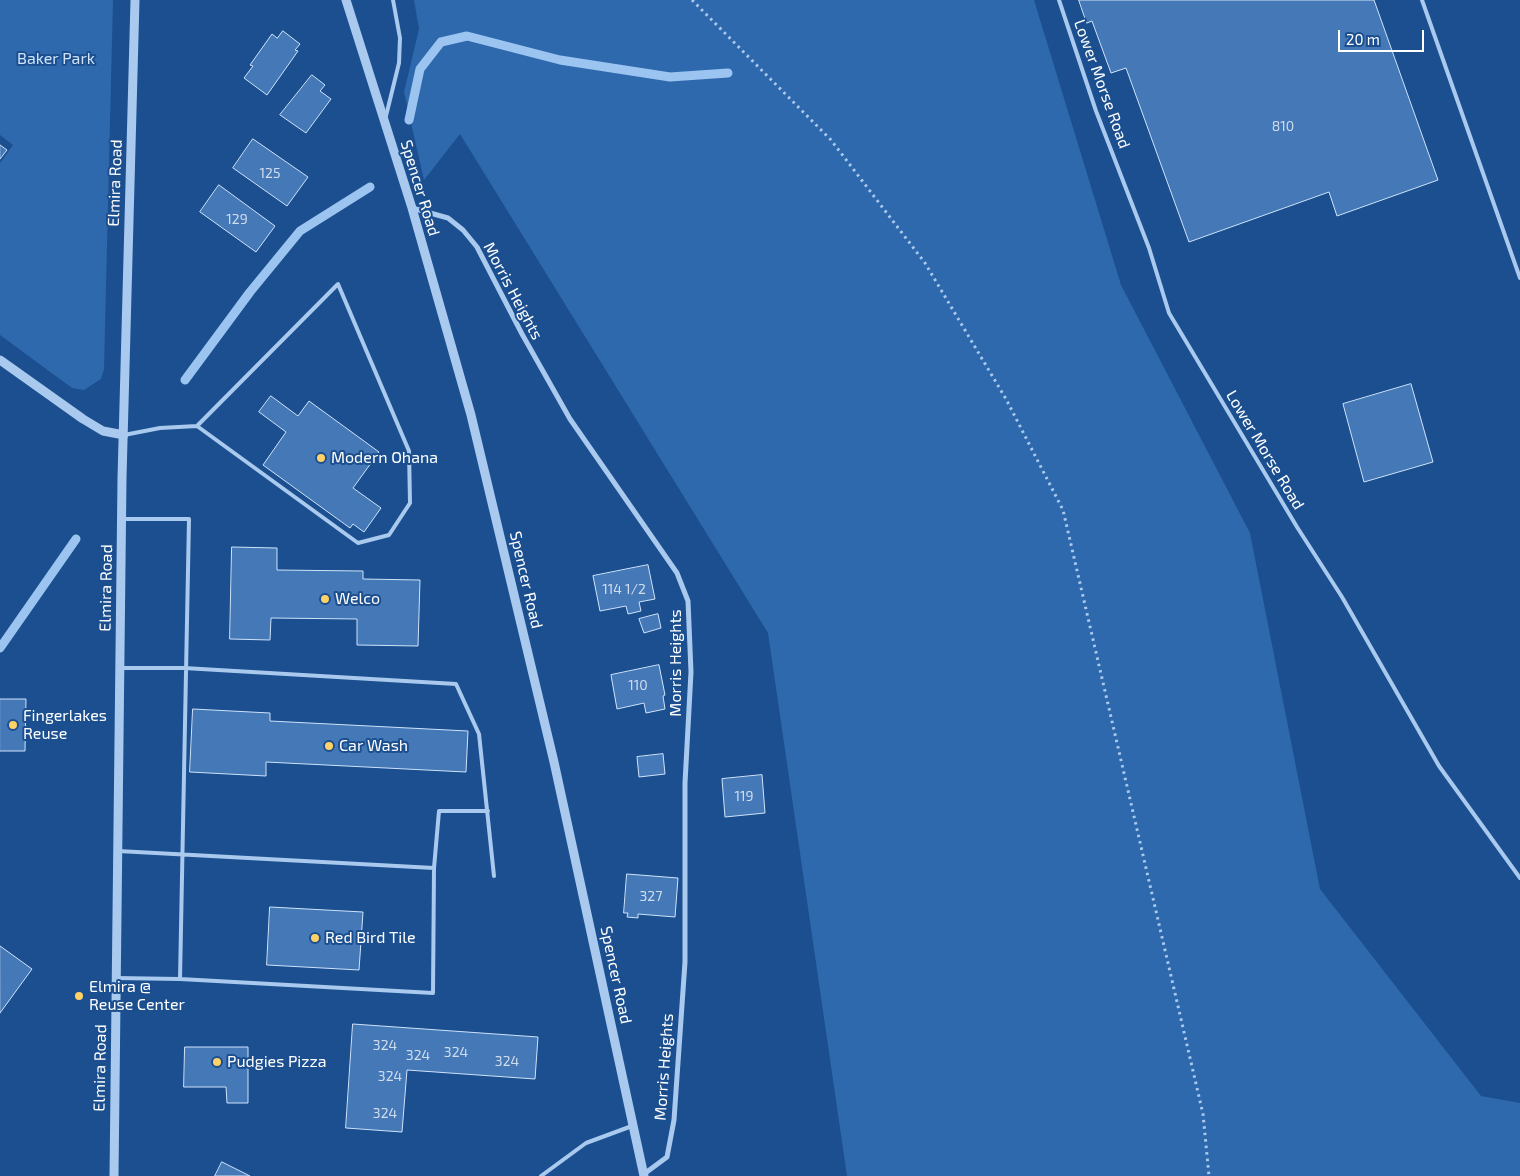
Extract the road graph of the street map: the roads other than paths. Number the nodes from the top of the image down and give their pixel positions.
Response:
1 (135, 0) edge
2 (346, 0) edge
3 (393, 0) edge
4 (1058, 0) edge
5 (1422, 0) edge
6 (384, 123) junction
7 (412, 208) junction
8 (1520, 278) edge
9 (0, 360) edge
10 (197, 426) junction
11 (124, 435) junction
12 (122, 519) junction
13 (120, 668) junction
14 (184, 668) junction
15 (488, 811) junction
16 (118, 851) junction
17 (182, 855) junction
18 (434, 868) junction
19 (494, 876) dead end
20 (1520, 878) edge
21 (116, 978) junction
22 (180, 979) junction
23 (633, 1125) junction
24 (644, 1175) edge
25 (114, 1176) edge
26 (541, 1176) edge

1 - 11 street, Elmira Road
2 - 6 street, Spencer Road
3 - 6 lane
4 - 20 lane, Lower Morse Road
5 - 8 lane
6 - 7 street, Spencer Road
7 - 23 street, Spencer Road
7 - 24 street, Morris Heights
9 - 11 street
10 - 10 lane
10 - 11 lane
11 - 12 street, Elmira Road
12 - 13 street, Elmira Road
12 - 14 lane
13 - 14 lane
13 - 16 street, Elmira Road
14 - 15 lane
14 - 17 lane
15 - 18 lane
15 - 19 lane
16 - 17 lane
16 - 21 street, Elmira Road
17 - 18 lane
17 - 22 lane
18 - 22 lane
21 - 22 lane
21 - 25 street, Elmira Road
23 - 24 street, Spencer Road
23 - 26 lane

